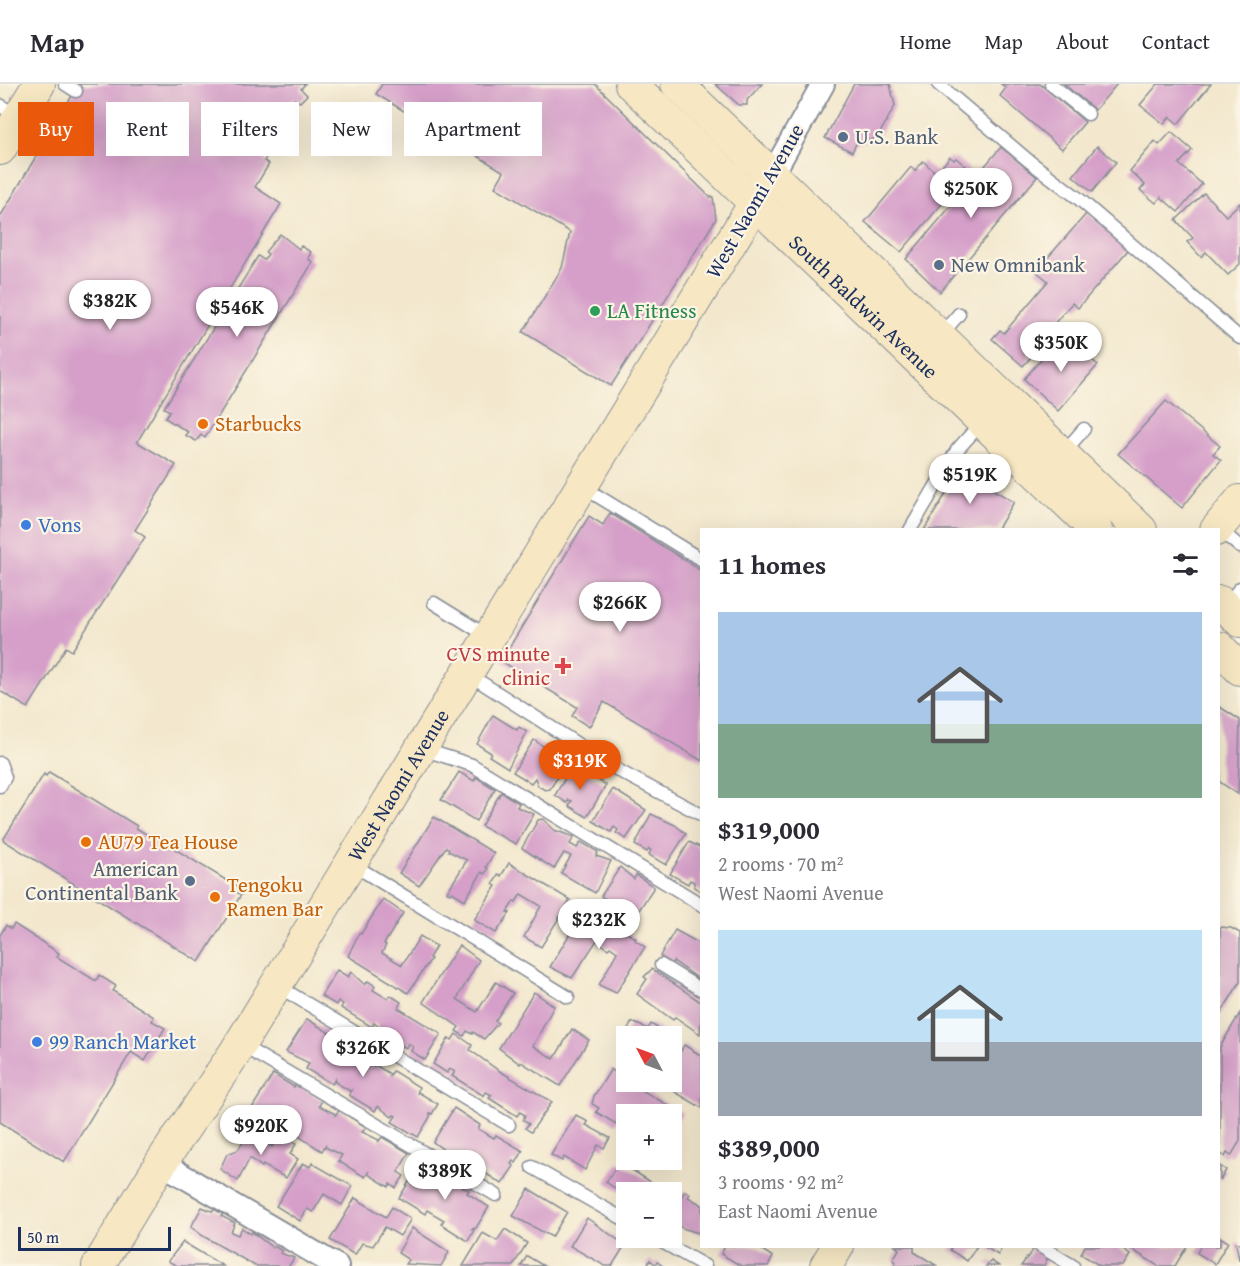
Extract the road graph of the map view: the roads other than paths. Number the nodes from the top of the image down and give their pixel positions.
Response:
1 (39, 84) edge
2 (631, 84) edge
3 (677, 84) edge
4 (823, 84) edge
5 (938, 84) edge
6 (1052, 84) edge
7 (9, 111) edge
8 (1088, 114) dead end
9 (0, 149) edge
10 (771, 175) junction
11 (755, 204) junction
12 (1240, 338) edge
13 (993, 410) junction
14 (1084, 429) dead end
15 (1062, 454) junction
16 (582, 486) junction
17 (1240, 501) edge
18 (911, 528) edge
19 (1094, 528) edge
20 (1139, 528) edge
21 (1224, 535) edge
22 (700, 559) edge
23 (434, 603) dead end
24 (490, 637) junction
25 (1220, 648) edge
26 (1240, 669) edge
27 (467, 674) junction
28 (421, 749) junction
29 (0, 763) edge
30 (0, 786) edge
31 (700, 814) edge
32 (351, 864) junction
33 (700, 904) edge
34 (661, 965) dead end
35 (276, 985) junction
36 (700, 989) edge
37 (568, 997) dead end
38 (240, 1044) junction
39 (508, 1125) dead end
40 (161, 1163) junction
41 (532, 1167) dead end
42 (496, 1195) dead end
43 (616, 1215) edge
44 (673, 1248) edge
45 (1043, 1248) edge
46 (98, 1266) edge
47 (337, 1266) edge
48 (705, 1266) edge
49 (1073, 1266) edge

1 - 7 main road
2 - 11 main road, South Baldwin Avenue
3 - 10 main road, South Baldwin Avenue
4 - 10 street, West Naomi Avenue
5 - 12 lane
6 - 8 lane
7 - 9 main road
10 - 11 main road, West Naomi Avenue
10 - 13 main road, South Baldwin Avenue
11 - 13 main road, South Baldwin Avenue
11 - 16 main road, West Naomi Avenue
13 - 15 main road, South Baldwin Avenue
13 - 18 lane
13 - 19 main road, South Baldwin Avenue
14 - 15 lane
15 - 20 main road, South Baldwin Avenue
16 - 22 lane
16 - 24 main road, West Naomi Avenue
17 - 21 main road
23 - 24 lane
24 - 27 main road, West Naomi Avenue
25 - 26 main road
27 - 28 main road, West Naomi Avenue
27 - 31 lane
28 - 32 main road, West Naomi Avenue
28 - 33 lane
29 - 30 lane
32 - 35 main road, West Naomi Avenue
32 - 37 lane
34 - 36 lane
35 - 38 main road, West Naomi Avenue
35 - 39 lane
38 - 40 main road, West Naomi Avenue
38 - 42 lane
40 - 46 main road, West Naomi Avenue
40 - 47 street
41 - 43 lane
44 - 48 lane
45 - 49 lane

